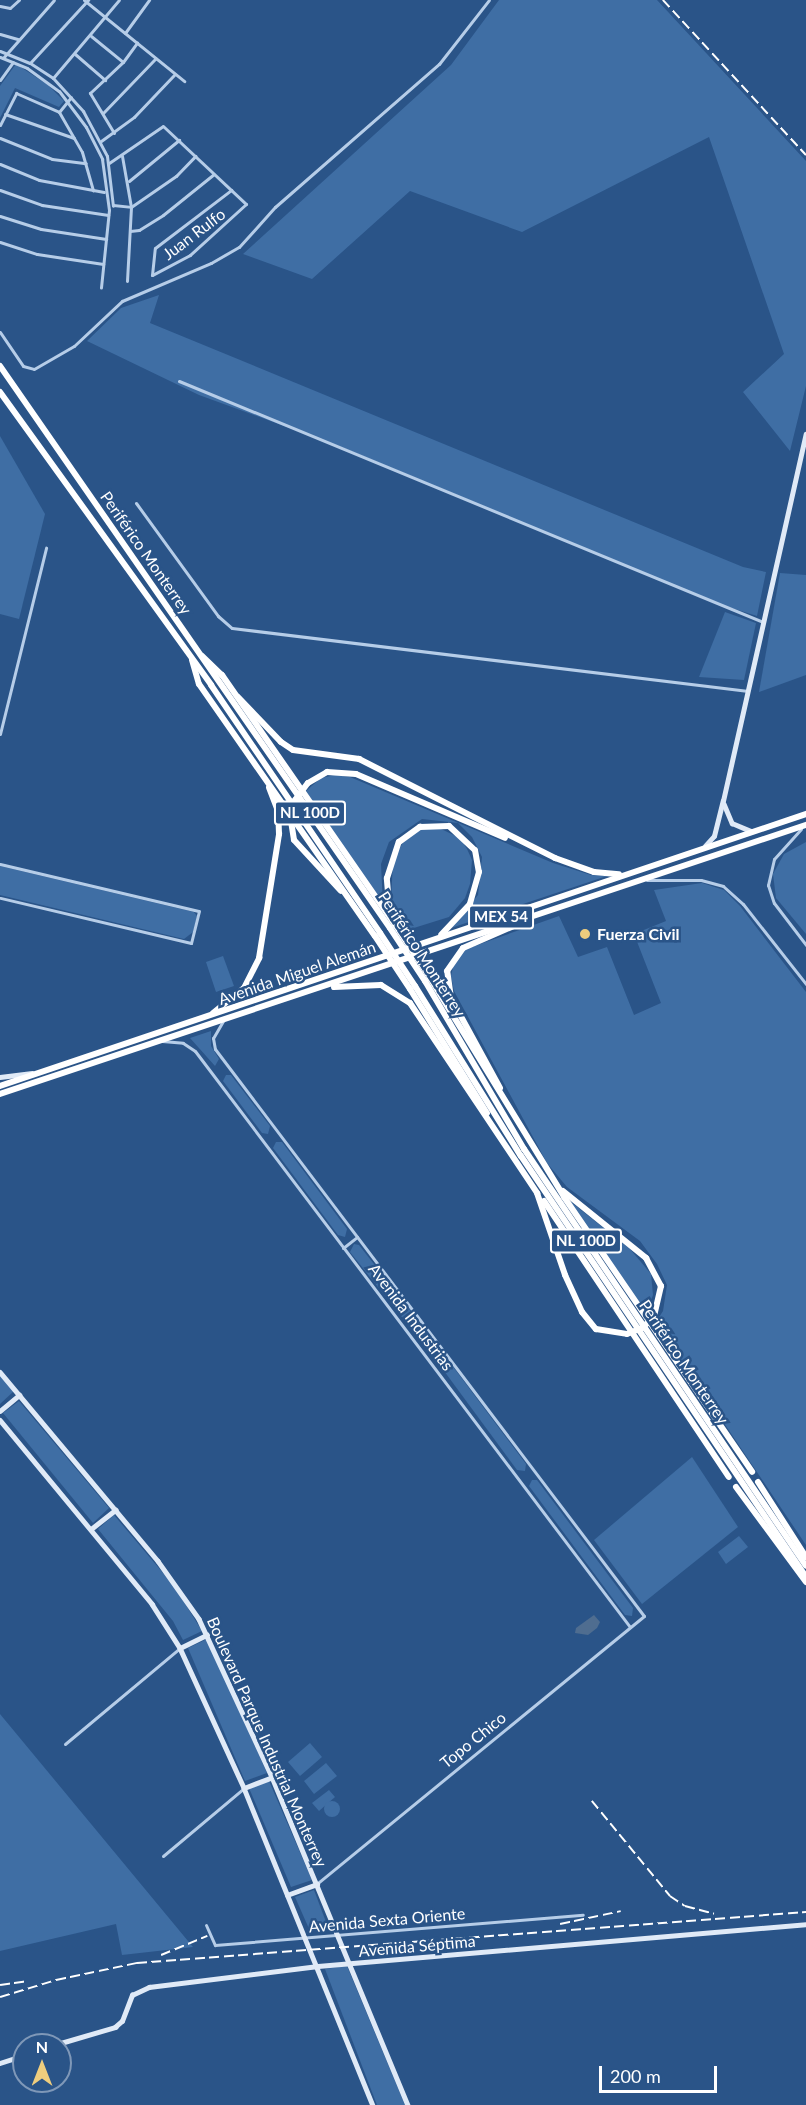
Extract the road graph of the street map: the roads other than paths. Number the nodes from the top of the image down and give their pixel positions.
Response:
1 (19, 0) edge
2 (54, 0) edge
3 (119, 0) edge
4 (149, 0) edge
5 (489, 0) edge
6 (86, 1) edge
7 (0, 6) edge
8 (106, 18) junction
9 (125, 33) junction
10 (0, 34) edge
11 (91, 36) junction
12 (18, 39) junction
13 (137, 43) junction
14 (0, 51) edge
15 (7, 53) junction
16 (75, 54) junction
17 (17, 56) junction
18 (2, 57) edge
19 (156, 58) junction
20 (14, 61) junction
21 (123, 62) junction
22 (30, 63) junction
23 (27, 68) junction
24 (175, 74) junction
25 (2, 75) edge
26 (53, 78) junction
27 (0, 80) edge
28 (105, 80) junction
29 (184, 81) dead end
30 (71, 97) junction
31 (68, 101) junction
32 (59, 112) junction
33 (103, 112) junction
34 (5, 114) junction
35 (0, 125) edge
36 (114, 133) junction
37 (0, 138) edge
38 (74, 138) junction
39 (179, 140) junction
40 (101, 141) junction
41 (122, 156) junction
42 (195, 156) junction
43 (86, 163) junction
44 (110, 163) junction
45 (0, 164) edge
46 (214, 174) junction
47 (128, 181) junction
48 (0, 190) edge
49 (93, 190) junction
50 (231, 190) junction
51 (104, 192) dead end
52 (113, 206) junction
53 (109, 207) junction
54 (130, 207) junction
55 (108, 215) junction
56 (0, 216) edge
57 (130, 231) junction
58 (106, 239) junction
59 (0, 242) edge
60 (104, 264) junction
61 (126, 281) dead end
62 (101, 288) dead end
63 (0, 332) edge
64 (0, 366) edge
65 (179, 381) dead end
66 (0, 392) edge
67 (806, 434) edge
68 (136, 503) dead end
69 (46, 548) dead end
70 (764, 622) junction
71 (199, 654) junction
72 (192, 660) junction
73 (748, 691) junction
74 (238, 698) junction
75 (0, 734) edge
76 (255, 764) junction
77 (723, 801) junction
78 (806, 814) edge
79 (806, 825) edge
80 (751, 831) junction
81 (515, 840) junction
82 (702, 848) junction
83 (0, 864) edge
84 (628, 873) junction
85 (645, 880) junction
86 (0, 898) edge
87 (354, 905) junction
88 (528, 918) junction
89 (392, 925) junction
90 (378, 934) junction
91 (436, 939) junction
92 (806, 945) edge
93 (428, 980) junction
94 (806, 984) edge
95 (327, 986) junction
96 (413, 988) junction
97 (223, 1020) junction
98 (196, 1022) junction
99 (160, 1041) junction
100 (40, 1073) junction
101 (0, 1077) edge
102 (0, 1085) edge
103 (9, 1091) junction
104 (0, 1094) edge
105 (0, 1099) edge
106 (516, 1121) junction
107 (507, 1147) junction
108 (553, 1179) junction
109 (537, 1193) junction
110 (357, 1237) junction
111 (343, 1248) junction
112 (0, 1372) edge
113 (19, 1395) junction
114 (0, 1411) edge
115 (0, 1420) edge
116 (752, 1472) dead end
117 (729, 1478) dead end
118 (758, 1482) dead end
119 (736, 1487) dead end
120 (115, 1510) junction
121 (91, 1529) junction
122 (806, 1557) edge
123 (806, 1566) edge
124 (806, 1577) edge
125 (806, 1582) edge
126 (644, 1616) joint
127 (630, 1627) junction
128 (207, 1635) junction
129 (180, 1648) junction
130 (65, 1744) dead end
131 (272, 1777) junction
132 (244, 1788) junction
133 (163, 1856) dead end
134 (317, 1884) junction
135 (287, 1895) junction
136 (583, 1916) dead end
137 (806, 1924) edge
138 (206, 1925) dead end
139 (337, 1936) junction
140 (305, 1939) junction
141 (348, 1964) junction
142 (318, 1966) junction
143 (72, 2040) edge
144 (373, 2105) edge
145 (408, 2105) edge

1 - 7 street
2 - 12 street
3 - 8 street
4 - 9 street
5 - 63 street
6 - 8 street
6 - 22 street
8 - 9 street
8 - 11 street
9 - 13 street
10 - 12 street
11 - 16 street
11 - 21 street
12 - 15 street
13 - 19 street
13 - 21 street
14 - 15 street
15 - 17 street
15 - 18 street
16 - 26 street
16 - 28 street
17 - 20 street
17 - 22 street
18 - 20 street
19 - 24 street
19 - 33 street
20 - 23 street
20 - 25 street
21 - 28 street
22 - 23 street
22 - 26 street
23 - 31 street
24 - 29 street
24 - 36 street
25 - 27 street
26 - 30 street
28 - 33 street
30 - 31 street
30 - 40 street
31 - 32 street
31 - 53 street
32 - 34 street
32 - 38 street
33 - 36 street
34 - 35 street
34 - 38 street
36 - 40 street
37 - 43 street
38 - 43 street
39 - 41 street
39 - 42 street
39 - 47 street
40 - 44 street
41 - 44 street
41 - 47 street
42 - 46 street
42 - 54 street
43 - 49 street
44 - 52 street
45 - 49 street
46 - 50 street
46 - 57 street
47 - 54 street
48 - 55 street
49 - 51 street
50 - 50 street, Juan Rulfo
52 - 53 street
52 - 54 street
53 - 55 street
54 - 57 street
55 - 58 street
56 - 58 street
57 - 61 street
58 - 60 street
59 - 60 street
60 - 62 street
64 - 71 highway, Periférico Monterrey / NL 100D
65 - 70 street
66 - 72 highway, Periférico Monterrey / NL 100D
67 - 70 street
68 - 73 street
69 - 75 street
70 - 73 street
71 - 74 highway
71 - 89 highway, Periférico Monterrey / NL 100D
72 - 76 highway
72 - 90 highway, Periférico Monterrey / NL 100D
73 - 77 street
74 - 81 highway
74 - 89 highway
76 - 87 highway
76 - 98 highway
77 - 80 street
77 - 82 street
78 - 80 highway, Avenida Miguel Alemán / MEX 54
79 - 85 highway, Avenida Miguel Alemán / MEX 54
79 - 92 street
80 - 82 highway, Avenida Miguel Alemán / MEX 54
81 - 84 highway
81 - 87 highway, bridge
82 - 84 highway, Avenida Miguel Alemán / MEX 54
83 - 86 street
84 - 91 highway, Avenida Miguel Alemán / MEX 54
85 - 88 highway, Avenida Miguel Alemán / MEX 54
85 - 94 street
87 - 90 highway
88 - 95 highway, Avenida Miguel Alemán / MEX 54
88 - 106 highway
89 - 91 highway
89 - 93 highway, Periférico Monterrey / NL 100D, bridge
90 - 96 highway, Periférico Monterrey / NL 100D, bridge
91 - 98 highway, Avenida Miguel Alemán / MEX 54
93 - 106 highway
93 - 123 highway, Periférico Monterrey / NL 100D
95 - 97 highway, Avenida Miguel Alemán / MEX 54
95 - 107 highway
96 - 107 highway
96 - 124 highway, Periférico Monterrey / NL 100D
97 - 99 highway, Avenida Miguel Alemán / MEX 54
97 - 110 street, Avenida Industrias
98 - 100 highway, Avenida Miguel Alemán / MEX 54
99 - 103 highway, Avenida Miguel Alemán / MEX 54
99 - 111 street, Avenida Industrias
100 - 101 street
100 - 102 highway, Avenida Miguel Alemán / MEX 54
103 - 104 highway, Avenida Miguel Alemán / MEX 54
103 - 105 highway
106 - 108 highway
107 - 109 highway
108 - 109 highway, bridge
108 - 116 highway
109 - 117 highway
110 - 111 street
110 - 126 street, Avenida Industrias
111 - 127 street, Avenida Industrias
112 - 113 street, Boulevard Parque Industrial Monterrey
113 - 114 street
113 - 120 street, Boulevard Parque Industrial Monterrey
115 - 121 street
118 - 122 highway
119 - 125 highway
120 - 121 street
120 - 128 street, Boulevard Parque Industrial Monterrey
121 - 129 street
126 - 127 street, Topo Chico
127 - 134 street, Topo Chico
128 - 129 street
128 - 131 street, Boulevard Parque Industrial Monterrey
129 - 130 street
129 - 132 street
131 - 132 street
131 - 134 street, Boulevard Parque Industrial Monterrey
132 - 133 street
132 - 135 street
134 - 135 street
134 - 139 street, Boulevard Parque Industrial Monterrey
135 - 140 street
136 - 139 street, Avenida Sexta Oriente
137 - 141 street, Avenida Séptima
138 - 140 street, Avenida Sexta Oriente
139 - 140 street, Avenida Sexta Oriente
139 - 141 street, Boulevard Parque Industrial Monterrey
140 - 142 street
141 - 142 street, Avenida Séptima
141 - 145 street, Boulevard Parque Industrial Monterrey
142 - 143 street, Avenida Séptima
142 - 144 street

